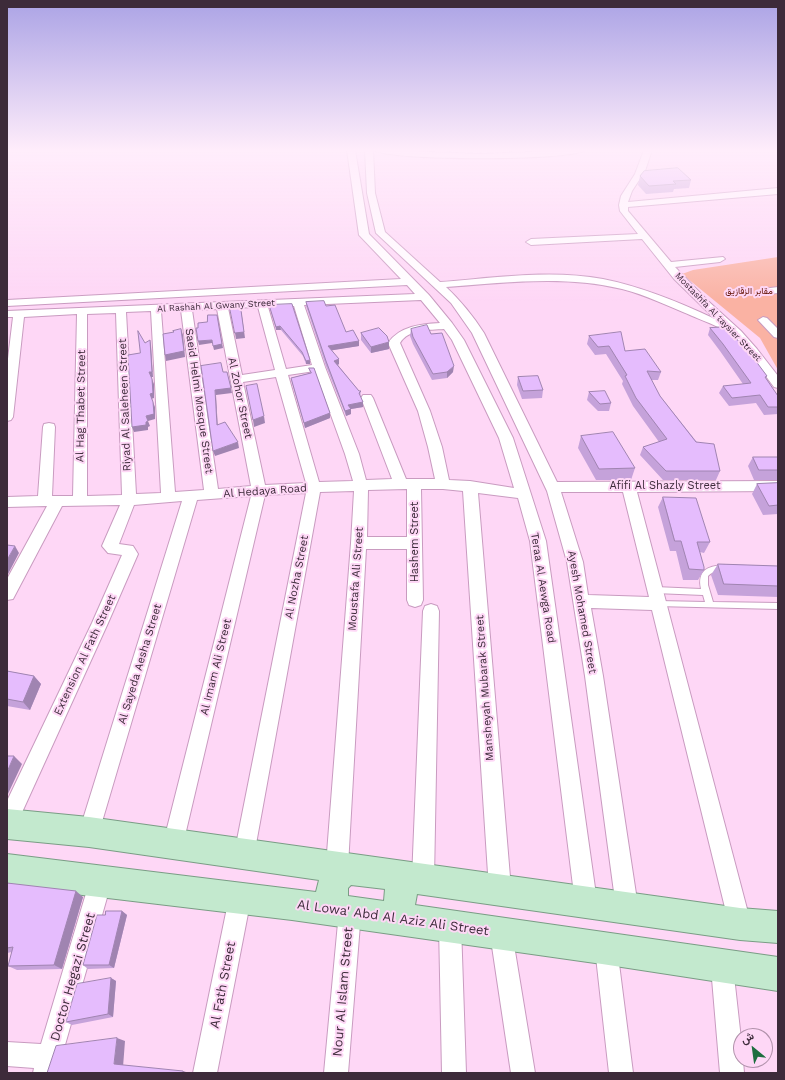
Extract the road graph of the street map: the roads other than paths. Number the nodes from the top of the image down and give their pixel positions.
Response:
1 (357, 200) edge
2 (373, 200) edge
3 (624, 200) edge
4 (674, 200) edge
5 (623, 205) junction
6 (644, 236) junction
7 (531, 242) dead end
8 (720, 259) dead end
9 (668, 265) junction
10 (409, 282) junction
11 (434, 282) junction
12 (778, 290) edge
13 (767, 292) dead end
14 (425, 297) junction
15 (298, 302) junction
16 (7, 303) edge
17 (262, 304) junction
18 (222, 306) junction
19 (186, 308) junction
20 (156, 309) junction
21 (121, 310) junction
22 (82, 311) junction
23 (13, 314) edge
24 (763, 320) dead end
25 (448, 325) junction
26 (737, 333) junction
27 (778, 335) edge
28 (319, 367) junction
29 (282, 373) junction
30 (236, 380) junction
31 (778, 384) edge
32 (367, 398) dead end
33 (7, 417) edge
34 (49, 427) dead end
35 (408, 484) junction
36 (443, 484) junction
37 (361, 486) junction
38 (470, 486) junction
39 (629, 486) junction
40 (778, 486) edge
41 (314, 487) junction
42 (552, 487) junction
43 (259, 491) junction
44 (212, 494) junction
45 (523, 494) junction
46 (191, 496) junction
47 (168, 498) junction
48 (129, 500) junction
49 (80, 501) junction
50 (7, 502) edge
51 (51, 502) junction
52 (359, 543) junction
53 (414, 543) junction
54 (736, 569) edge
55 (706, 592) junction
56 (7, 594) edge
57 (657, 597) junction
58 (415, 600) dead end
59 (581, 601) junction
60 (710, 605) junction
61 (778, 606) edge
62 (431, 611) dead end
63 (7, 823) edge
64 (89, 832) junction
65 (173, 844) junction
66 (244, 854) junction
67 (341, 867) junction
68 (7, 870) edge
69 (410, 877) junction
70 (101, 880) junction
71 (500, 889) junction
72 (240, 898) junction
73 (586, 902) junction
74 (627, 907) junction
75 (344, 911) junction
76 (391, 917) junction
77 (740, 924) junction
78 (450, 926) junction
79 (778, 927) edge
80 (501, 933) junction
81 (606, 948) junction
82 (722, 967) junction
83 (778, 974) edge
84 (7, 1054) edge
85 (48, 1065) edge
86 (205, 1073) edge
87 (336, 1073) edge
88 (454, 1073) edge
89 (523, 1073) edge
90 (622, 1073) edge
91 (732, 1073) edge

1 - 10 street, Teraa Al Aewga Road
2 - 11 street, Ayesh Mohamed Street
3 - 5 street
4 - 5 street
5 - 6 street, Mostashfa Al taysier Street
6 - 7 street
6 - 9 street, Mostashfa Al taysier Street
8 - 9 street
9 - 26 street, Mostashfa Al taysier Street
10 - 14 street, Teraa Al Aewga Road
10 - 16 street, Al Rashah Al Gwany Street
11 - 26 street
11 - 42 street, Ayesh Mohamed Street
12 - 13 street
14 - 15 street, Al Rashah Al Gwany Street
14 - 25 street, Teraa Al Aewga Road
15 - 17 street, Al Rashah Al Gwany Street
15 - 28 street, Moustafa Ali Street
17 - 18 street, Al Rashah Al Gwany Street
17 - 29 street, Al Nozha Street
18 - 19 street, Al Rashah Al Gwany Street
18 - 30 street, Al Zohor Street
19 - 20 street, Al Rashah Al Gwany Street
19 - 44 street, Saeid Helmi Mosque Street
20 - 21 street, Al Rashah Al Gwany Street
20 - 47 street
21 - 22 street, Al Rashah Al Gwany Street
21 - 48 street, Riyad Al Saleheen Street
22 - 23 street, Al Rashah Al Gwany Street
22 - 49 street, Al Hag Thabet Street
23 - 33 street
24 - 27 street
25 - 36 street
25 - 45 street, Teraa Al Aewga Road
26 - 31 street, Mostashfa Al taysier Street
28 - 29 street
28 - 37 street, Moustafa Ali Street
29 - 30 street
29 - 41 street, Al Nozha Street
30 - 43 street, Al Zohor Street
32 - 35 street
34 - 51 street
35 - 36 street, Al Hedaya Road
35 - 37 street, Al Hedaya Road
35 - 53 street, Hashem Street
36 - 38 street, Al Hedaya Road
37 - 41 street, Al Hedaya Road
37 - 52 street, Moustafa Ali Street
38 - 45 street, Al Hedaya Road
38 - 71 street, Mansheyah Mubarak Street
39 - 40 street, Afifi Al Shazly Street
39 - 42 street, Afifi Al Shazly Street
39 - 57 street
41 - 43 street, Al Hedaya Road
41 - 66 street, Al Nozha Street
42 - 59 street, Ayesh Mohamed Street
43 - 44 street, Al Hedaya Road
43 - 65 street, Al Imam Ali Street
44 - 46 street, Al Hedaya Road
45 - 73 street, Teraa Al Aewga Road
46 - 47 street, Al Hedaya Road
46 - 64 street, Al Sayeda Aesha Street
47 - 48 street, Al Hedaya Road
48 - 49 street, Al Hedaya Road
48 - 63 street, Extension Al Fath Street
49 - 51 street, Al Hedaya Road
50 - 51 street, Al Hedaya Road
51 - 56 street
52 - 53 street
52 - 67 street, Moustafa Ali Street
53 - 58 street, Hashem Street
54 - 55 lane
55 - 57 lane
55 - 60 lane
57 - 59 street
57 - 60 lane
57 - 77 street
59 - 74 street, Ayesh Mohamed Street
60 - 61 lane
62 - 69 street
63 - 64 main road
64 - 65 main road
65 - 66 main road
66 - 67 main road
67 - 69 main road
67 - 75 main road
68 - 70 main road, Al Lowa' Abd Al Aziz Ali Street
69 - 71 main road
69 - 76 main road
70 - 72 main road, Al Lowa' Abd Al Aziz Ali Street
70 - 85 street, Doctor Hegazi Street
71 - 73 main road
72 - 75 main road, Al Lowa' Abd Al Aziz Ali Street
72 - 86 street, Al Fath Street
73 - 74 main road
74 - 77 main road
75 - 76 main road, Al Lowa' Abd Al Aziz Ali Street
75 - 87 street, Nour Al Islam Street
76 - 78 main road, Al Lowa' Abd Al Aziz Ali Street
77 - 79 main road
78 - 80 main road, Al Lowa' Abd Al Aziz Ali Street
78 - 88 street
80 - 81 main road, Al Lowa' Abd Al Aziz Ali Street
80 - 89 street
81 - 82 main road, Al Lowa' Abd Al Aziz Ali Street
81 - 90 street
82 - 83 main road, Al Lowa' Abd Al Aziz Ali Street
82 - 91 street
84 - 85 street

